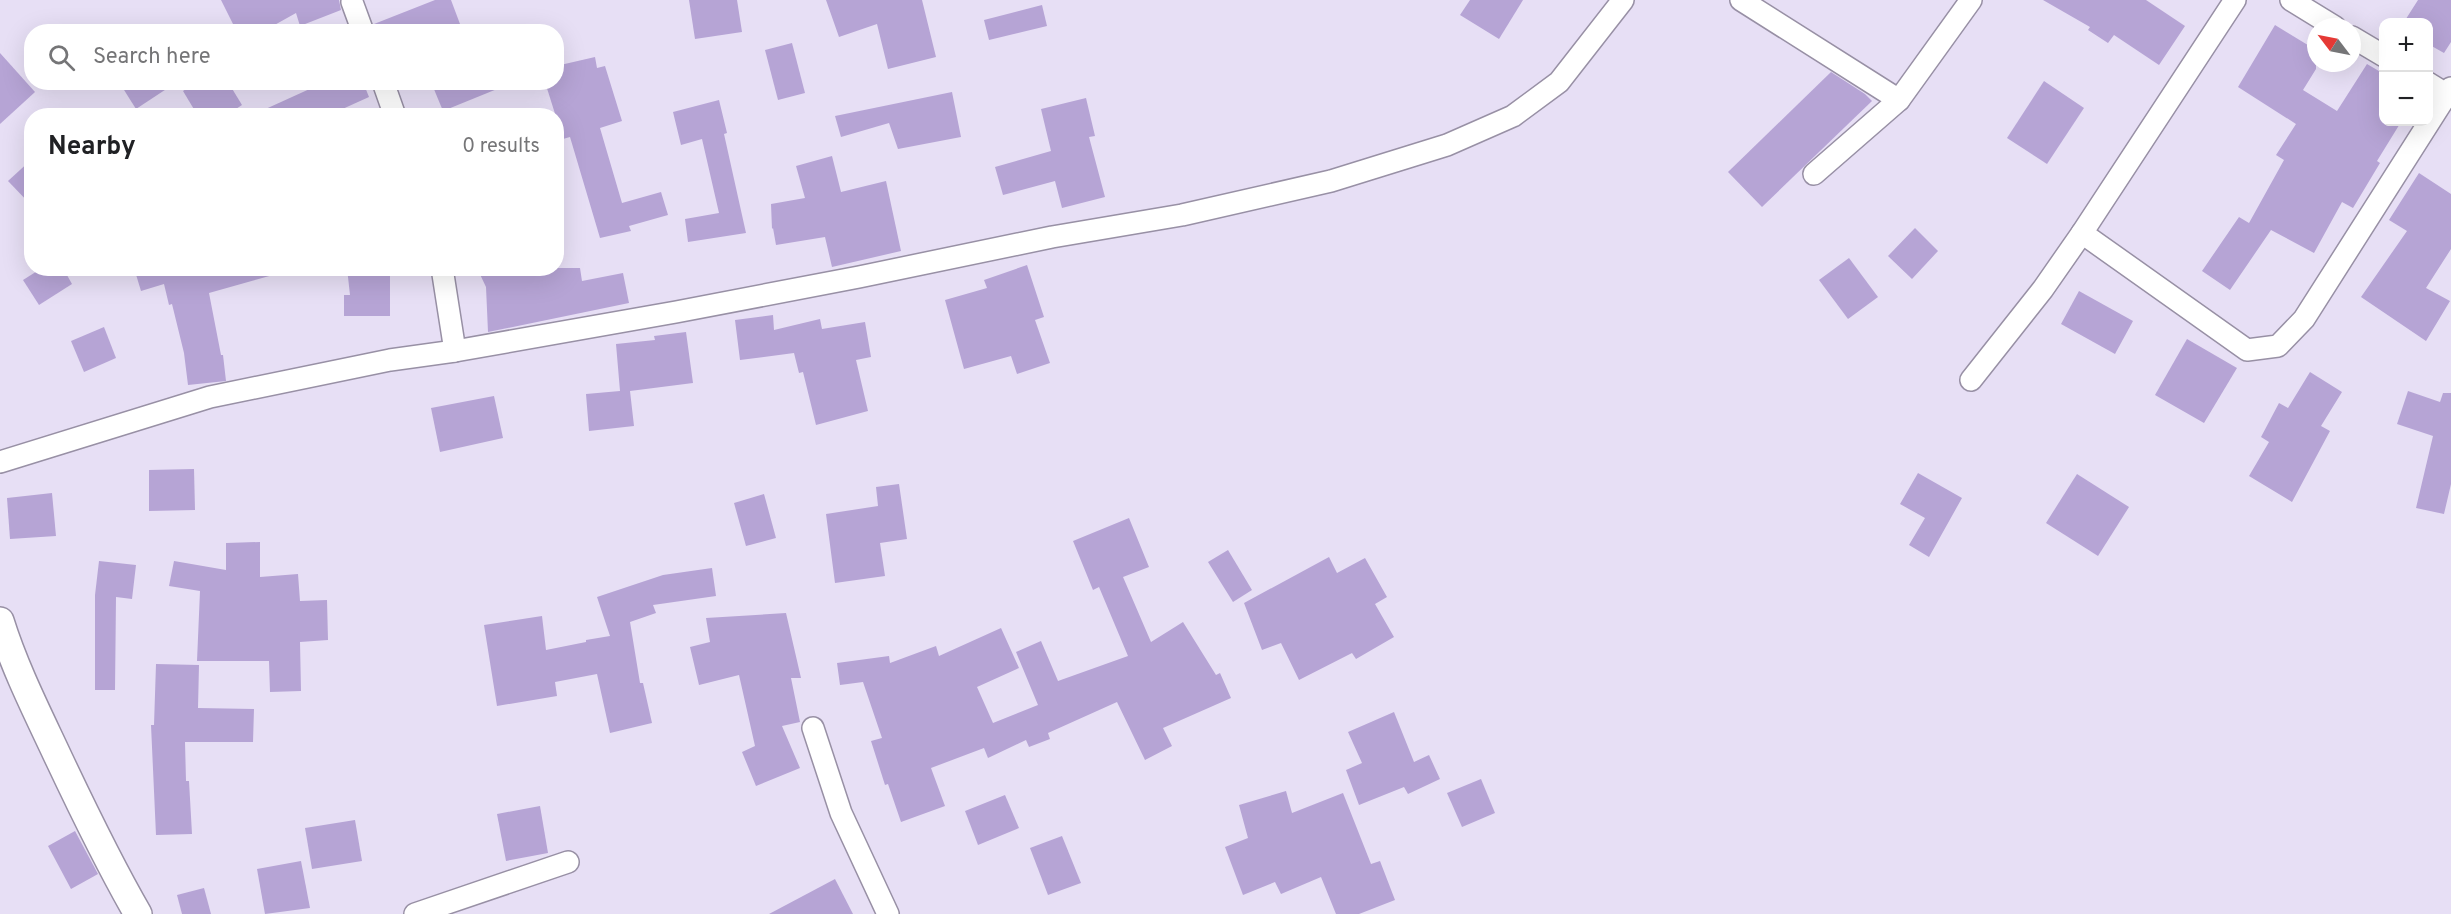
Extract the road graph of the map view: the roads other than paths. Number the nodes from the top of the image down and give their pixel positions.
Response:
1 (1623, 0) edge
2 (1741, 0) edge
3 (1971, 0) edge
4 (2235, 0) edge
5 (2291, 0) edge
6 (352, 2) dead end
7 (2321, 18) edge
8 (360, 24) edge
9 (2361, 42) edge
10 (2379, 53) edge
11 (2433, 85) edge
12 (386, 90) edge
13 (2450, 93) edge
14 (1899, 100) junction
15 (392, 108) edge
16 (1815, 174) dead end
17 (2082, 233) junction
18 (443, 276) edge
19 (456, 351) junction
20 (1971, 380) dead end
21 (0, 462) edge
22 (3, 638) edge
23 (813, 728) dead end
24 (568, 862) dead end
25 (138, 914) edge
26 (415, 914) edge
27 (888, 914) edge

1 - 19 street
2 - 14 street
3 - 14 street
4 - 17 street
5 - 7 street
6 - 8 street
9 - 10 street
11 - 13 street
12 - 15 street
13 - 17 street
14 - 16 street
17 - 20 street
18 - 19 street
19 - 21 street
22 - 25 street
23 - 27 street
24 - 26 street

